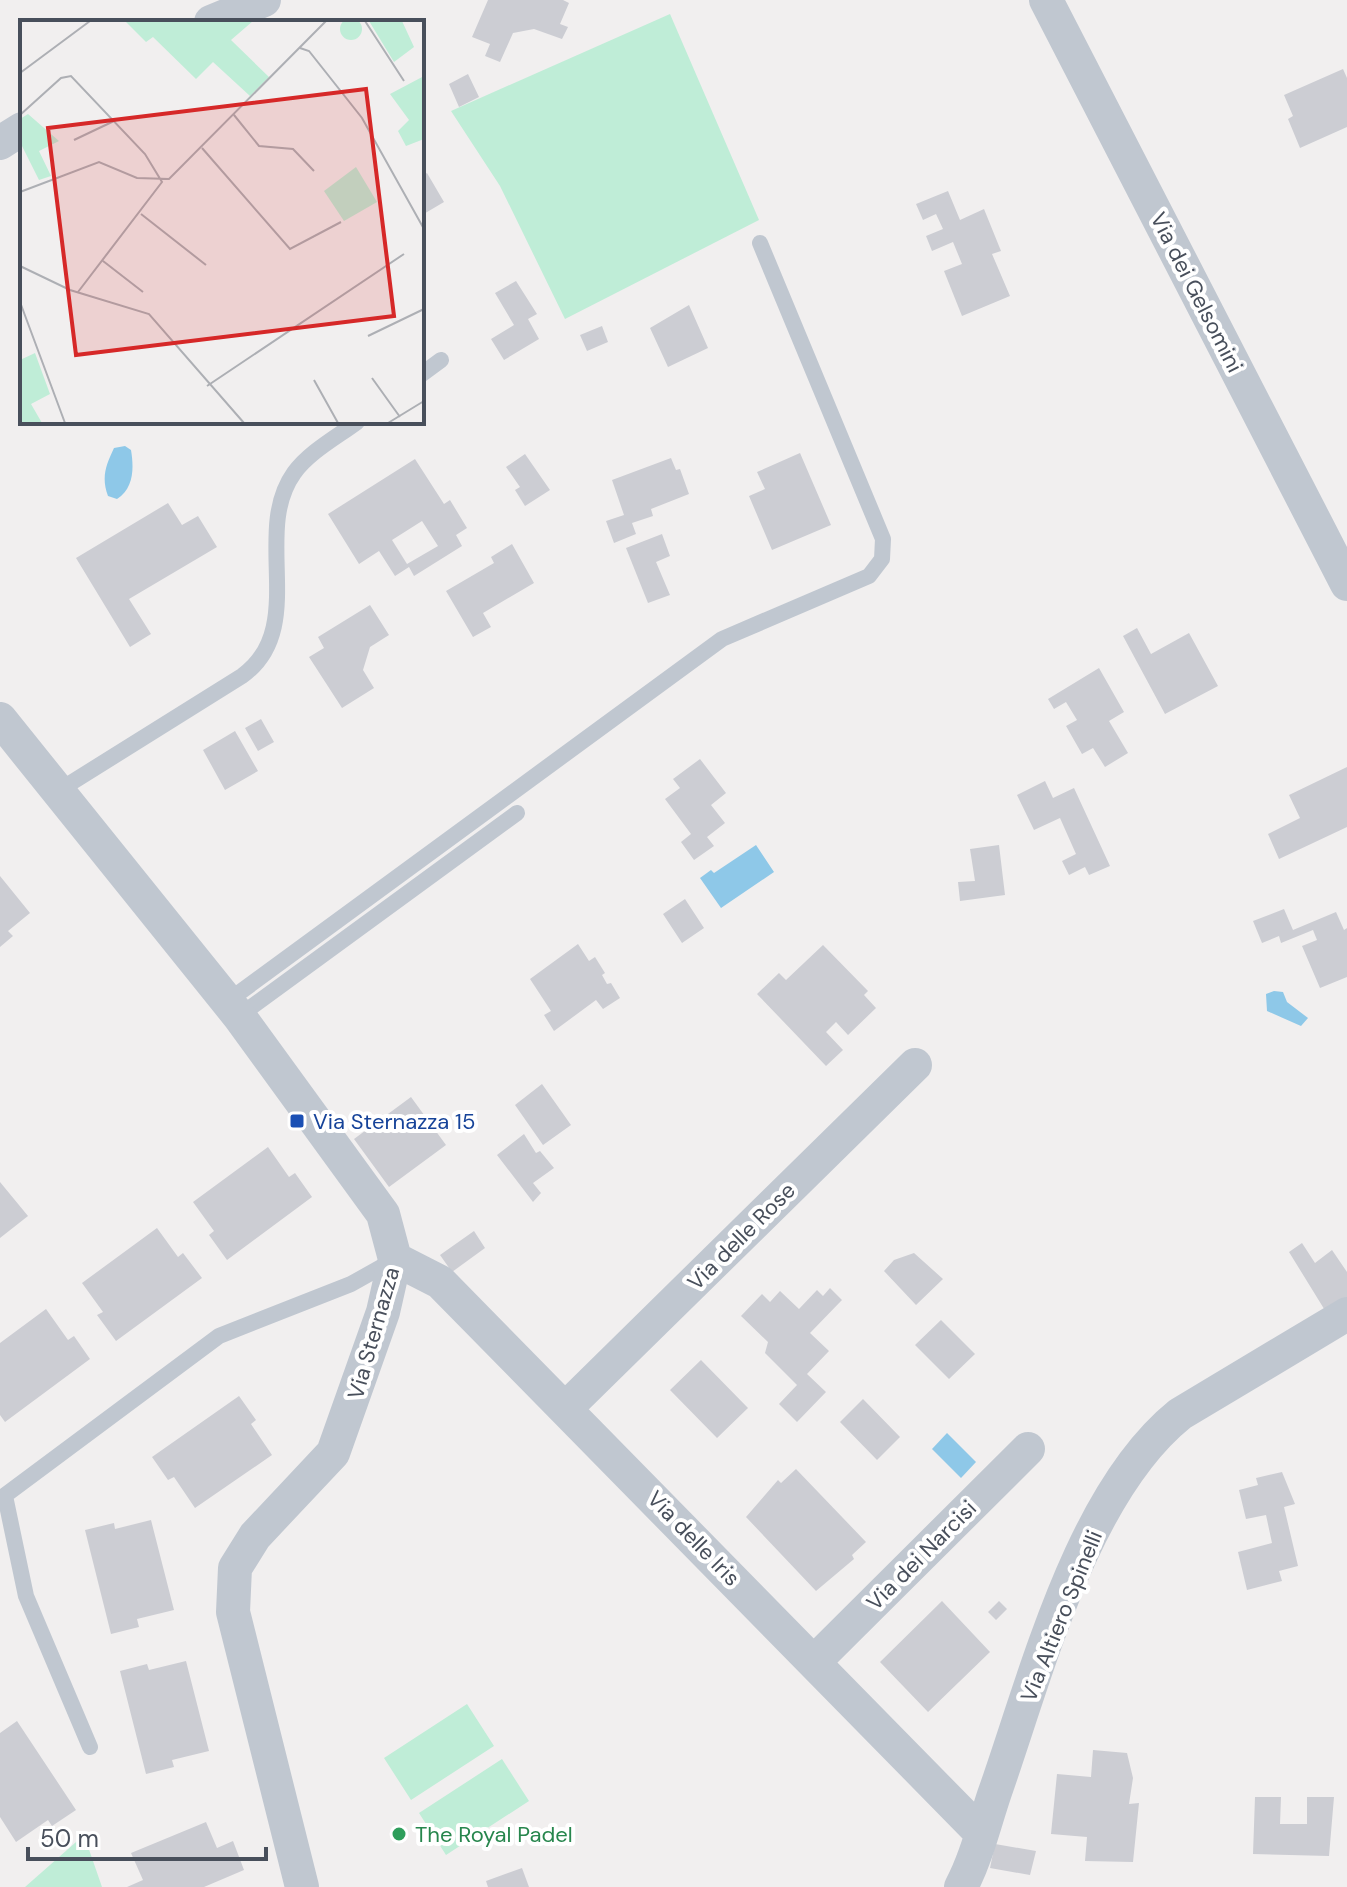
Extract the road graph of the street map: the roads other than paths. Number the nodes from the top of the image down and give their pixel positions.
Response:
1 (264, 0) edge
2 (1046, 0) edge
3 (216, 20) edge
4 (20, 130) edge
5 (0, 143) edge
6 (760, 243) dead end
7 (441, 360) dead end
8 (424, 373) edge
9 (354, 424) edge
10 (1347, 584) edge
11 (0, 719) edge
12 (58, 791) junction
13 (517, 813) dead end
14 (234, 1008) junction
15 (915, 1065) dead end
16 (395, 1259) junction
17 (1347, 1314) edge
18 (566, 1408) junction
19 (1028, 1449) dead end
20 (2, 1498) edge
21 (815, 1661) junction
22 (90, 1747) dead end
23 (981, 1833) junction
24 (299, 1886) edge
25 (961, 1887) edge

1 - 3 street
2 - 10 street, Via dei Gelsomini
4 - 5 street
6 - 14 lane
7 - 8 lane
9 - 12 lane
11 - 12 street, Via Sternazza
12 - 14 street, Via Sternazza
13 - 14 lane
14 - 16 street, Via Sternazza
15 - 18 street, Via delle Rose
16 - 18 street, Via delle Iris
16 - 20 lane
16 - 24 street, Via Sternazza
17 - 23 street, Via Altiero Spinelli
18 - 21 street, Via delle Iris
19 - 21 street, Via dei Narcisi
20 - 22 lane
21 - 23 street, Via delle Iris
23 - 25 street, Via Altiero Spinelli

